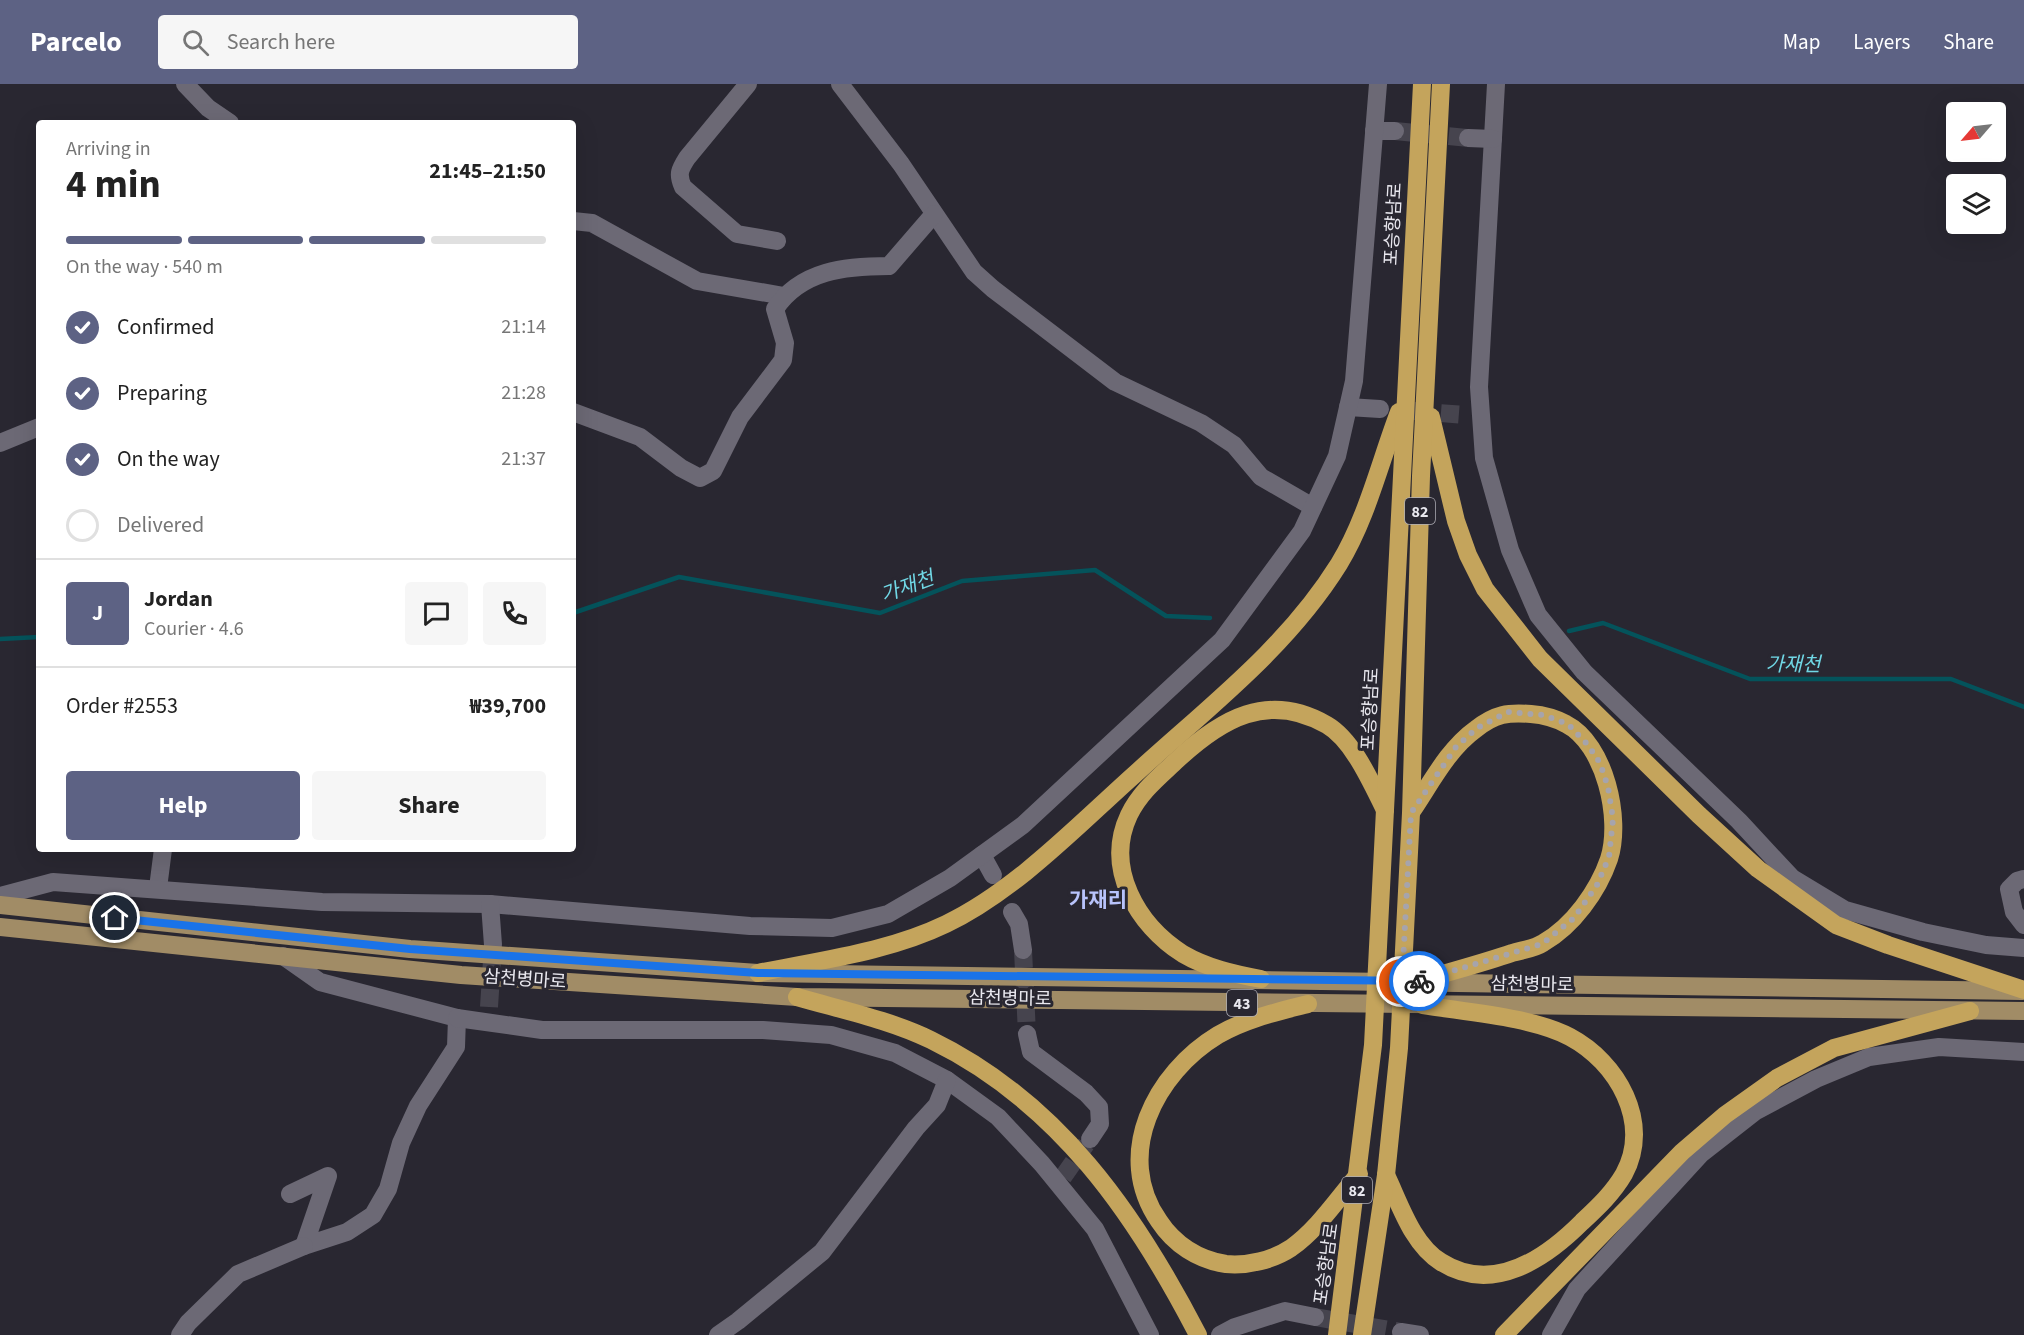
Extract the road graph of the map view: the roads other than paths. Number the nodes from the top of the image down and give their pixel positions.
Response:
1 (185, 84) edge
2 (748, 84) edge
3 (840, 84) edge
4 (1378, 84) edge
5 (1422, 84) edge
6 (1442, 84) edge
7 (1496, 84) edge
8 (226, 120) edge
9 (1395, 131) tunnel mouth
10 (1374, 132) junction
11 (1468, 138) tunnel mouth
12 (1493, 139) junction
13 (934, 214) junction
14 (576, 221) edge
15 (777, 241) dead end
16 (784, 296) junction
17 (1406, 393) junction
18 (1426, 397) junction
19 (1348, 407) junction
20 (1380, 409) dead end
21 (576, 413) edge
22 (36, 428) edge
23 (0, 442) edge
24 (1313, 507) junction
25 (1386, 812) junction
26 (1411, 813) junction
27 (163, 852) edge
28 (982, 855) junction
29 (993, 874) dead end
30 (2024, 879) edge
31 (159, 888) junction
32 (0, 896) edge
33 (490, 904) junction
34 (0, 905) edge
35 (1012, 912) dead end
36 (2024, 925) edge
37 (0, 927) edge
38 (493, 945) tunnel mouth
39 (2024, 948) edge
40 (1023, 950) tunnel mouth
41 (283, 956) junction
42 (758, 973) junction
43 (1261, 979) junction
44 (1416, 982) junction
45 (2024, 991) edge
46 (797, 997) junction
47 (1308, 1004) junction
48 (1423, 1005) junction
49 (1970, 1011) junction
50 (2024, 1011) edge
51 (457, 1018) junction
52 (1027, 1034) tunnel mouth
53 (2024, 1052) edge
54 (947, 1080) junction
55 (1090, 1139) tunnel mouth
56 (1359, 1174) junction
57 (1386, 1175) junction
58 (290, 1194) dead end
59 (304, 1246) junction
60 (1315, 1317) tunnel mouth
61 (1401, 1332) dead end
62 (180, 1335) edge
63 (718, 1335) edge
64 (1150, 1335) edge
65 (1197, 1335) edge
66 (1220, 1335) edge
67 (1337, 1335) edge
68 (1362, 1335) edge
69 (1420, 1335) edge
70 (1504, 1335) edge
71 (1551, 1335) edge

1 - 8 street
2 - 15 street
3 - 13 street
4 - 10 street
5 - 17 highway, 포승향남로 / 82
6 - 18 highway, 82
7 - 12 street
9 - 10 street
10 - 19 street
11 - 12 street
12 - 39 street
13 - 16 street
13 - 24 street
14 - 16 street
16 - 21 street
17 - 25 highway, 포승향남로 / 82
17 - 42 highway
18 - 26 highway, 82
18 - 45 highway
19 - 20 street
19 - 24 street
22 - 23 street
24 - 28 street
25 - 43 highway
25 - 56 highway, 포승향남로 / 82
26 - 44 highway
26 - 57 highway, 82
27 - 31 street
28 - 29 street
28 - 33 street
30 - 36 street
31 - 32 street
31 - 33 street
33 - 38 street
34 - 42 main road, 삼천병마로 / 43
35 - 40 street
37 - 41 main road, 삼천병마로 / 43
41 - 46 main road, 삼천병마로 / 43
41 - 51 street
42 - 43 main road, 삼천병마로 / 43
43 - 44 main road, 삼천병마로 / 43
44 - 45 main road, 삼천병마로 / 43
46 - 47 main road, 삼천병마로 / 43
46 - 65 highway
47 - 48 main road, 삼천병마로 / 43
47 - 56 highway
48 - 49 main road, 삼천병마로 / 43
48 - 57 highway
49 - 50 main road, 삼천병마로 / 43
49 - 70 highway
51 - 54 street
51 - 59 street
52 - 55 street
53 - 71 street
54 - 63 street
54 - 64 street
56 - 67 highway, 포승향남로 / 82
57 - 68 highway, 82
58 - 59 street
59 - 62 street
60 - 66 street
61 - 69 street

